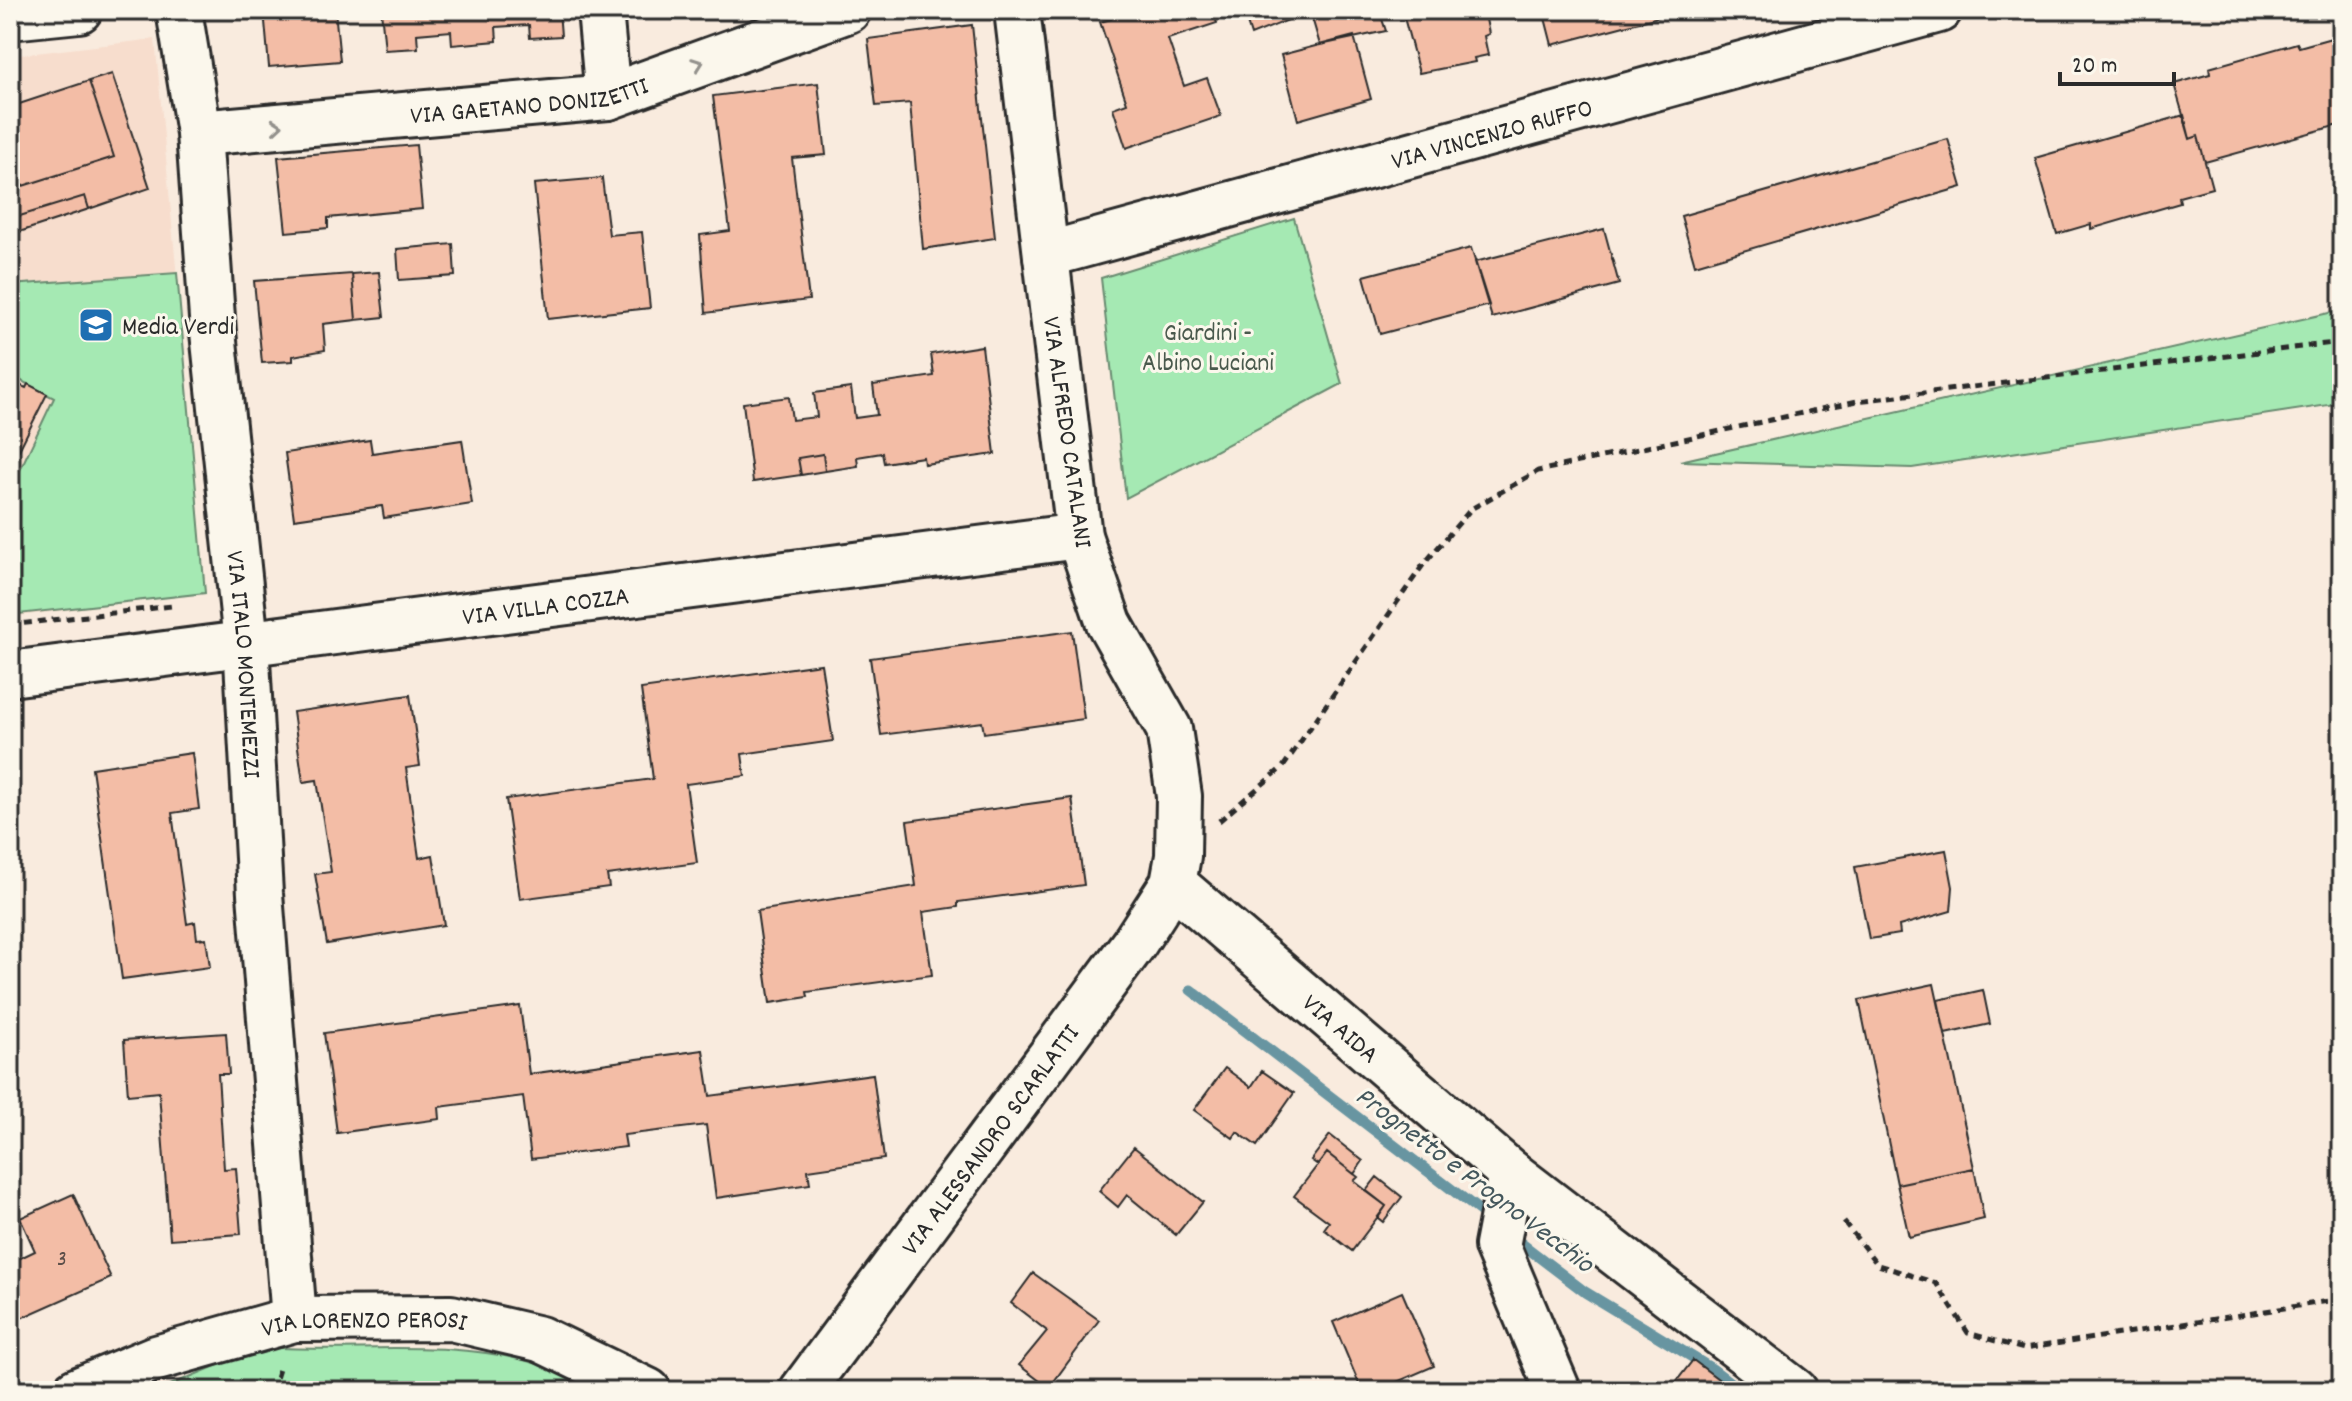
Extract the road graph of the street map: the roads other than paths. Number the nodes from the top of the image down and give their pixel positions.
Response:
1 (79, 10) edge
2 (179, 10) edge
3 (600, 10) edge
4 (848, 10) edge
5 (1017, 10) edge
6 (1939, 10) edge
7 (10, 17) edge
8 (608, 97) junction
9 (199, 133) junction
10 (1046, 255) junction
11 (1079, 536) junction
12 (246, 642) junction
13 (10, 674) edge
14 (1176, 869) junction
15 (1511, 1173) junction
16 (294, 1319) junction
17 (76, 1391) edge
18 (648, 1391) edge
19 (802, 1391) edge
20 (1558, 1391) edge
21 (1795, 1391) edge

1 - 7 street
2 - 9 street, VIA ITALO MONTEMEZZI
3 - 8 street
8 -> 4 street, VIA GAETANO DONIZETTI
5 - 10 street, VIA ALFREDO CATALANI
6 - 10 street, VIA VINCENZO RUFFO
9 -> 8 street, VIA GAETANO DONIZETTI
9 - 12 street, VIA ITALO MONTEMEZZI
10 - 11 street, VIA ALFREDO CATALANI
11 - 12 street, VIA VILLA COZZA
11 - 14 street, VIA ALFREDO CATALANI
12 - 13 street, VIA VILLA COZZA
12 - 16 street, VIA ITALO MONTEMEZZI
14 - 15 street, VIA AIDA
14 - 19 street, VIA ALESSANDRO SCARLATTI
15 - 20 street
15 - 21 street, VIA AIDA
16 - 17 street, VIA LORENZO PEROSI
16 - 18 street, VIA LORENZO PEROSI

